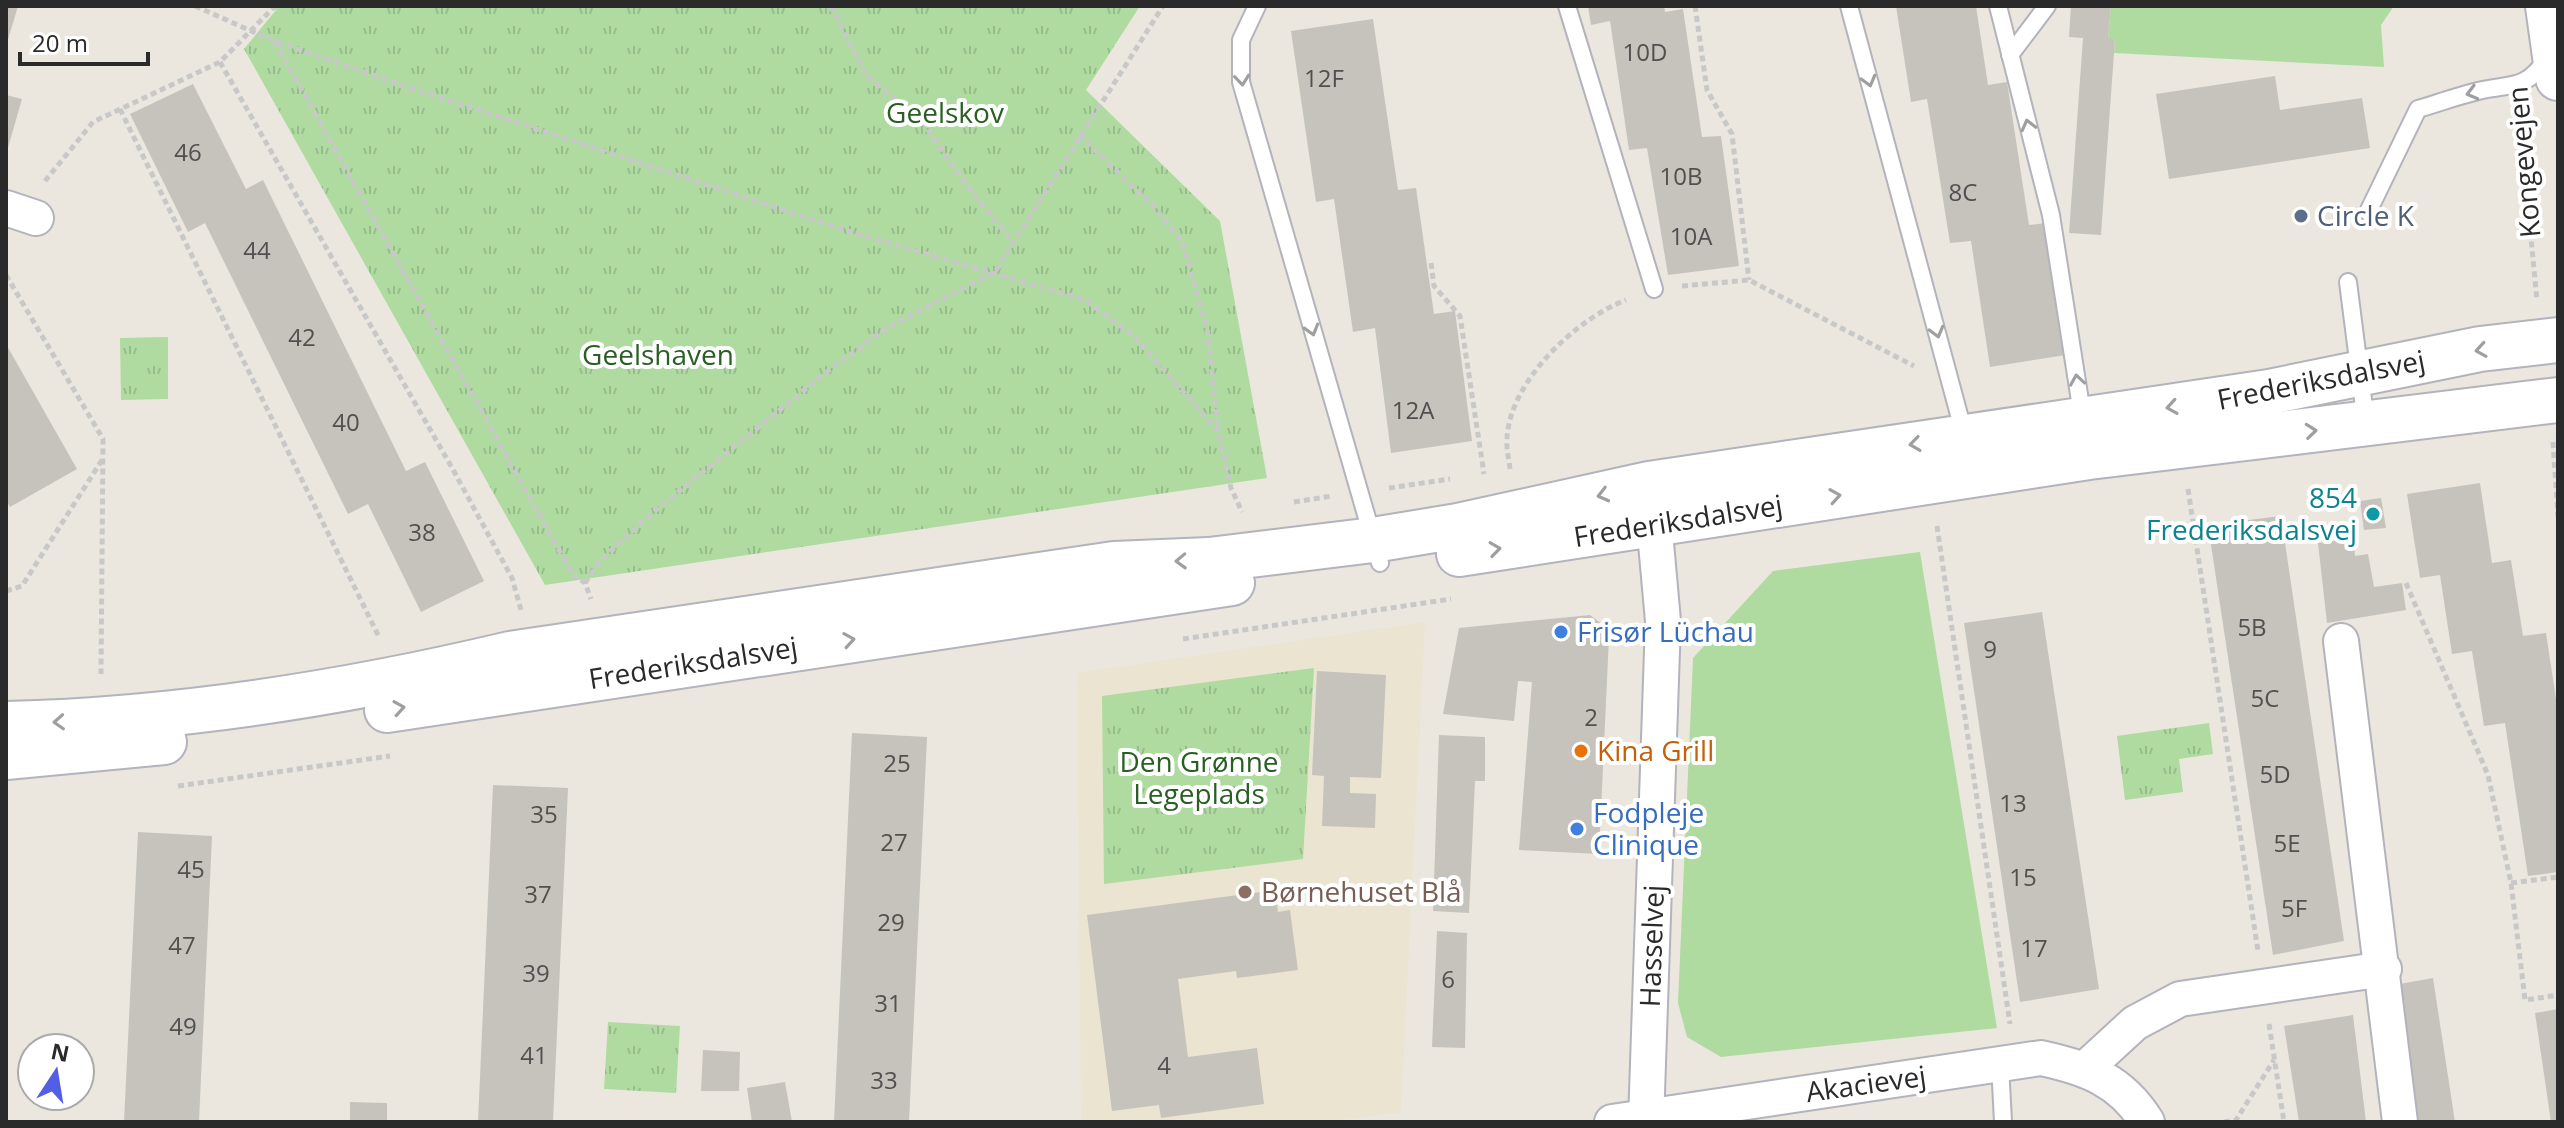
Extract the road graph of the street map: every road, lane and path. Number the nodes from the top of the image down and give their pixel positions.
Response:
1 (195, 6) edge
2 (275, 6) edge
3 (831, 6) edge
4 (1163, 6) edge
5 (1257, 6) edge
6 (1567, 6) edge
7 (1695, 6) edge
8 (1849, 6) edge
9 (1998, 6) edge
10 (2047, 6) edge
11 (254, 29) junction
12 (274, 41) junction
13 (2544, 53) edge
14 (2010, 55) junction
15 (220, 62) junction
16 (120, 109) junction
17 (1079, 135) junction
18 (2368, 212) dead end
19 (21, 213) edge
20 (1013, 242) junction
21 (1431, 263) dead end
22 (995, 272) junction
23 (6, 275) edge
24 (1749, 280) junction
25 (2348, 282) dead end
26 (1654, 289) junction
27 (2548, 323) edge
28 (2360, 376) junction
29 (1951, 385) junction
30 (2555, 421) edge
31 (2366, 425) junction
32 (1218, 431) junction
33 (2086, 439) junction
34 (1970, 455) junction
35 (102, 459) junction
36 (1510, 470) dead end
37 (1484, 474) dead end
38 (2188, 489) dead end
39 (1652, 504) junction
40 (2558, 517) edge
41 (1937, 526) dead end
42 (1376, 552) junction
43 (1251, 555) junction
44 (585, 583) junction
45 (2406, 583) dead end
46 (6, 591) edge
47 (593, 604) dead end
48 (523, 615) dead end
49 (379, 637) dead end
50 (2341, 641) dead end
51 (101, 674) dead end
52 (6, 724) edge
53 (6, 757) edge
54 (2558, 877) edge
55 (2511, 883) junction
56 (2384, 969) junction
57 (2263, 986) junction
58 (2558, 995) edge
59 (2274, 1060) junction
60 (2008, 1063) junction
61 (2086, 1068) junction
62 (1646, 1120) edge
63 (2237, 1121) edge
64 (1612, 1122) edge
65 (2003, 1122) edge
66 (2147, 1122) edge
67 (2224, 1122) edge
68 (2284, 1122) edge
69 (2400, 1122) edge

1 - 11 path
2 - 11 path
3 - 20 path
4 - 17 path
5 -> 42 lane
6 - 26 lane
7 - 24 path
8 -> 29 lane
9 - 14 lane
10 - 14 lane
11 - 12 path
11 - 15 path
12 - 22 path
12 - 44 path
13 -> 18 lane
13 - 27 path, Kongevejen
33 -> 14 lane
15 - 16 path
15 - 48 path
16 - 19 path
16 - 49 path
17 - 20 path
17 - 32 path
20 - 22 path
21 - 37 path
22 - 32 path
22 - 44 path
23 - 35 path
24 - 26 path
24 - 29 path
25 - 28 lane
26 - 36 path
27 -> 28 street, Frederiksdalsvej
28 - 31 lane
28 -> 33 street, Frederiksdalsvej
29 - 34 lane
30 - 31 street, Frederiksdalsvej
30 - 40 path
33 -> 31 street, Frederiksdalsvej
32 - 43 path
33 - 34 street, Frederiksdalsvej
34 - 39 street, Frederiksdalsvej
35 - 46 path
35 - 51 path
38 - 57 path
39 - 42 street, Frederiksdalsvej
39 - 62 street, Hasselvej
41 - 60 path
42 - 43 street, Frederiksdalsvej
53 -> 42 street, Frederiksdalsvej
43 -> 52 street, Frederiksdalsvej
44 - 47 path
45 - 55 path
50 - 56 street
54 - 55 path
55 - 58 path
56 - 57 street
56 - 69 street
57 - 59 path
57 - 61 street
59 - 63 path
59 - 68 path
60 - 61 street, Akacievej
60 - 62 street, Akacievej
60 - 65 lane
61 - 66 street, Akacievej
62 - 64 street, Akacievej
63 - 67 path

